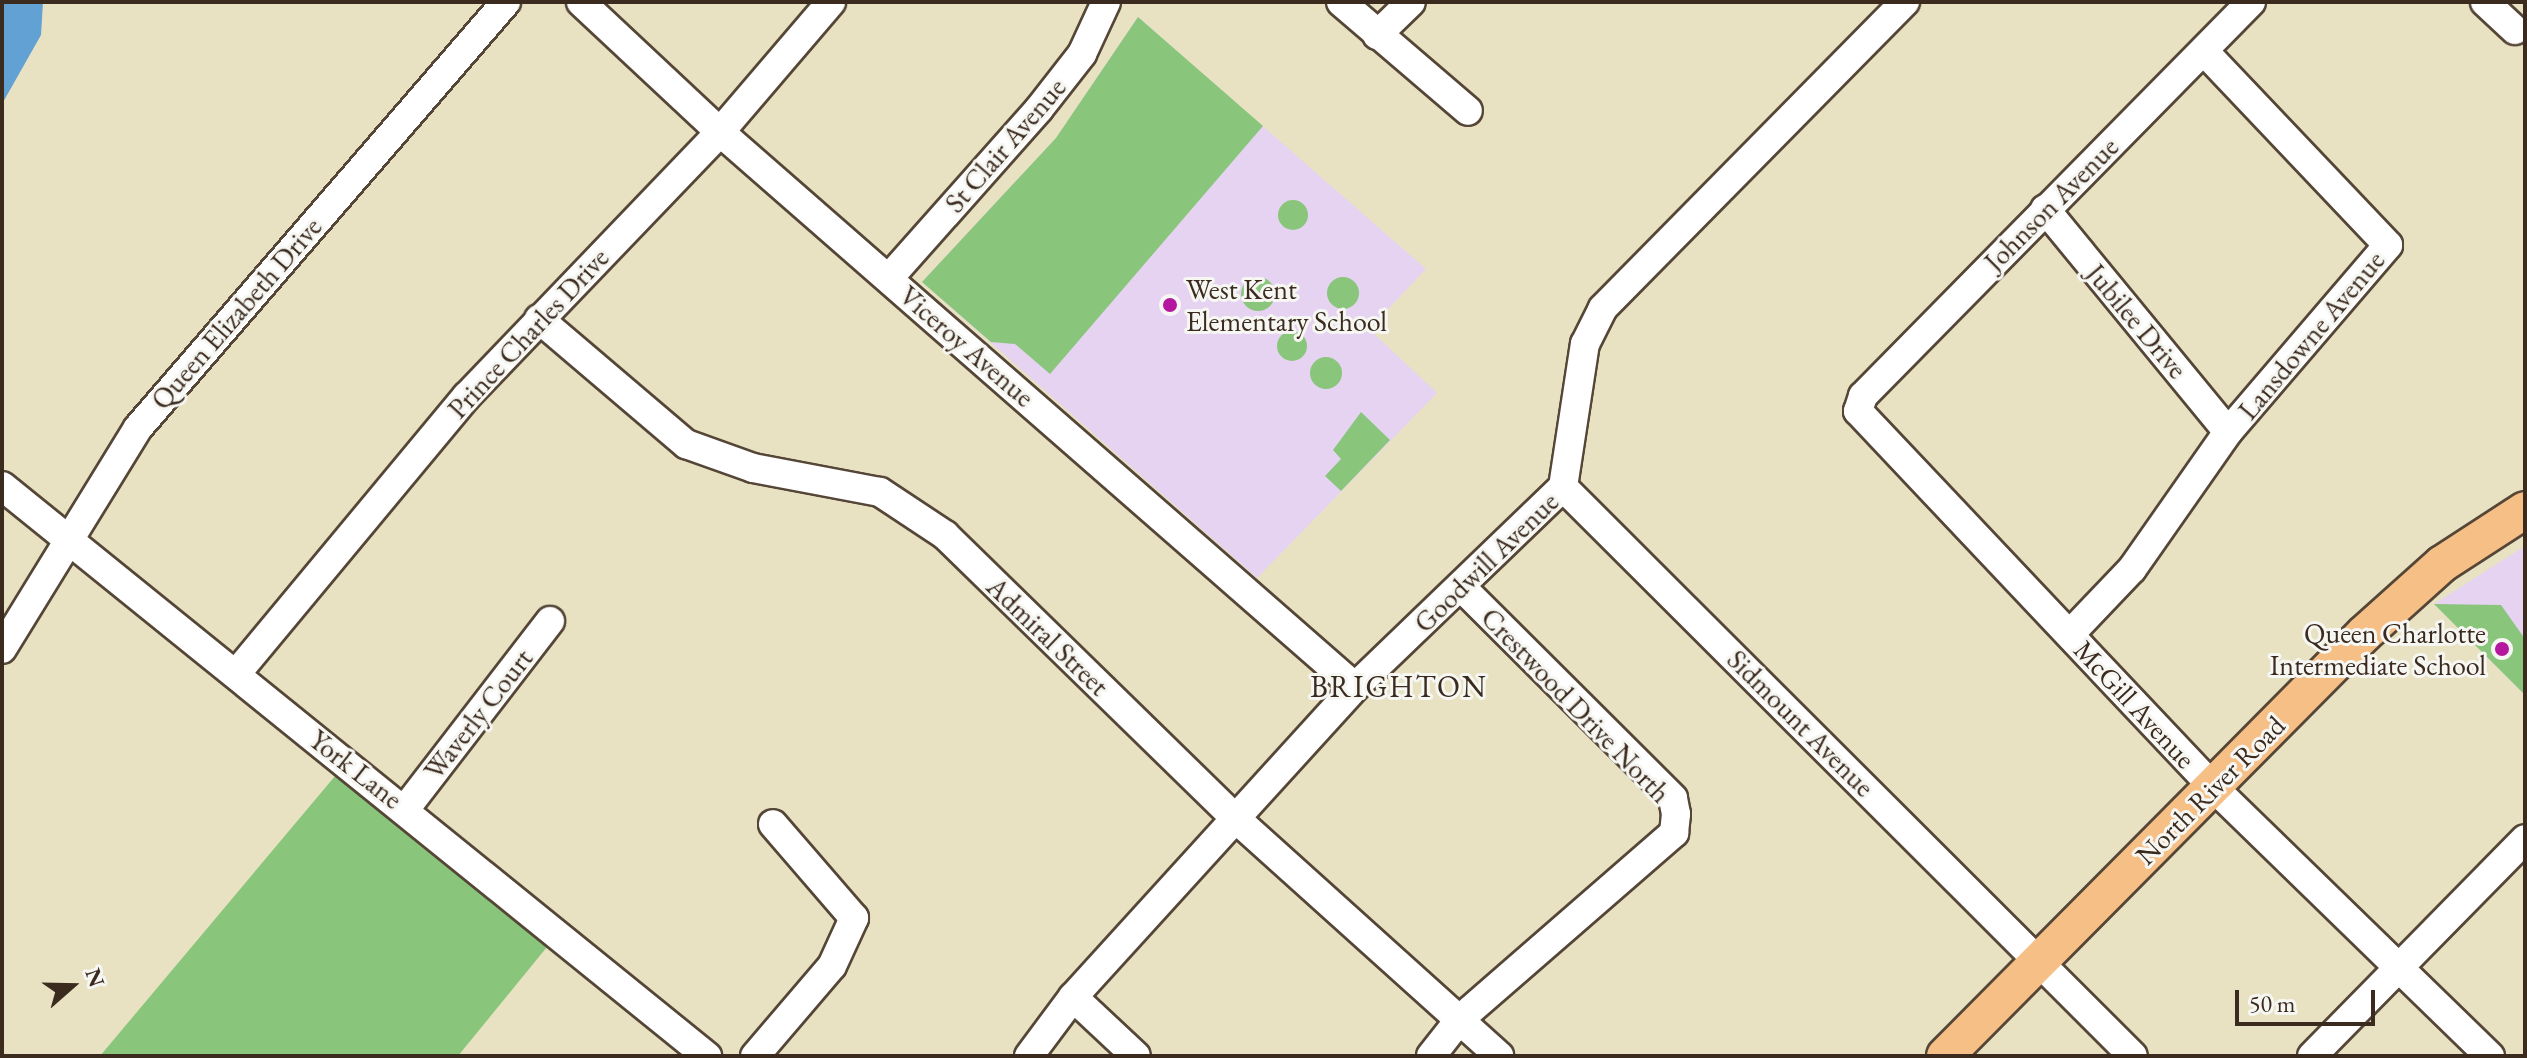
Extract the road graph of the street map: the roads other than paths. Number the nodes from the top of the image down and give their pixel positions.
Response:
1 (506, 2) edge
2 (581, 2) edge
3 (831, 2) edge
4 (1106, 2) edge
5 (1341, 2) edge
6 (1411, 2) edge
7 (1905, 2) edge
8 (2251, 2) edge
9 (2485, 2) edge
10 (2515, 30) dead end
11 (1377, 35) junction
12 (2204, 51) junction
13 (1468, 111) dead end
14 (720, 132) junction
15 (2045, 209) junction
16 (889, 278) junction
17 (539, 319) junction
18 (1858, 411) joint
19 (2228, 432) junction
20 (2, 486) edge
21 (1563, 487) junction
22 (2525, 510) edge
23 (66, 535) junction
24 (1462, 588) junction
25 (550, 621) dead end
26 (2070, 634) junction
27 (2, 649) edge
28 (236, 674) junction
29 (1355, 687) junction
30 (2214, 788) junction
31 (406, 808) junction
32 (1234, 817) junction
33 (773, 824) dead end
34 (2525, 839) edge
35 (2039, 959) junction
36 (2399, 964) junction
37 (1073, 997) junction
38 (1460, 1019) junction
39 (707, 1056) edge
40 (755, 1056) edge
41 (1029, 1056) edge
42 (1136, 1056) edge
43 (1431, 1056) edge
44 (1499, 1056) edge
45 (1945, 1056) edge
46 (2133, 1056) edge
47 (2312, 1056) edge
48 (2490, 1056) edge

1 - 23 street, Queen Elizabeth Drive
2 - 14 street, Viceroy Avenue
3 - 14 street, Prince Charles Drive
4 - 16 street, St Clair Avenue
5 - 11 street
6 - 11 street
7 - 21 street, Goodwill Avenue
8 - 12 street, Johnson Avenue
9 - 10 street
11 - 13 street
12 - 15 street, Johnson Avenue
12 - 19 street, Lansdowne Avenue
14 - 16 street, Viceroy Avenue
14 - 17 street, Prince Charles Drive
15 - 18 street, Johnson Avenue
15 - 19 street, Jubilee Drive
16 - 29 street, Viceroy Avenue
17 - 28 street, Prince Charles Drive
17 - 32 street, Admiral Street
18 - 26 street, McGill Avenue
19 - 26 street, Lansdowne Avenue
20 - 23 street, York Lane
21 - 24 street, Goodwill Avenue
21 - 35 street, Sidmount Avenue
22 - 30 main road, North River Road
23 - 27 street, Queen Elizabeth Drive
23 - 28 street, York Lane
24 - 29 street, Goodwill Avenue
24 - 38 street, Crestwood Drive North
25 - 31 street, Waverly Court
26 - 30 street, McGill Avenue
28 - 31 street, York Lane
29 - 32 street, Goodwill Avenue
30 - 35 main road, North River Road
30 - 36 street, McGill Avenue
31 - 39 street, York Lane
32 - 37 street, Goodwill Avenue
32 - 38 street, Admiral Street
33 - 40 street
34 - 36 street
35 - 45 main road, North River Road
35 - 46 street, Sidmount Avenue
36 - 47 street
36 - 48 street, McGill Avenue
37 - 41 street, Goodwill Avenue
37 - 42 street
38 - 43 street, Crestwood Drive North
38 - 44 street, Admiral Street

